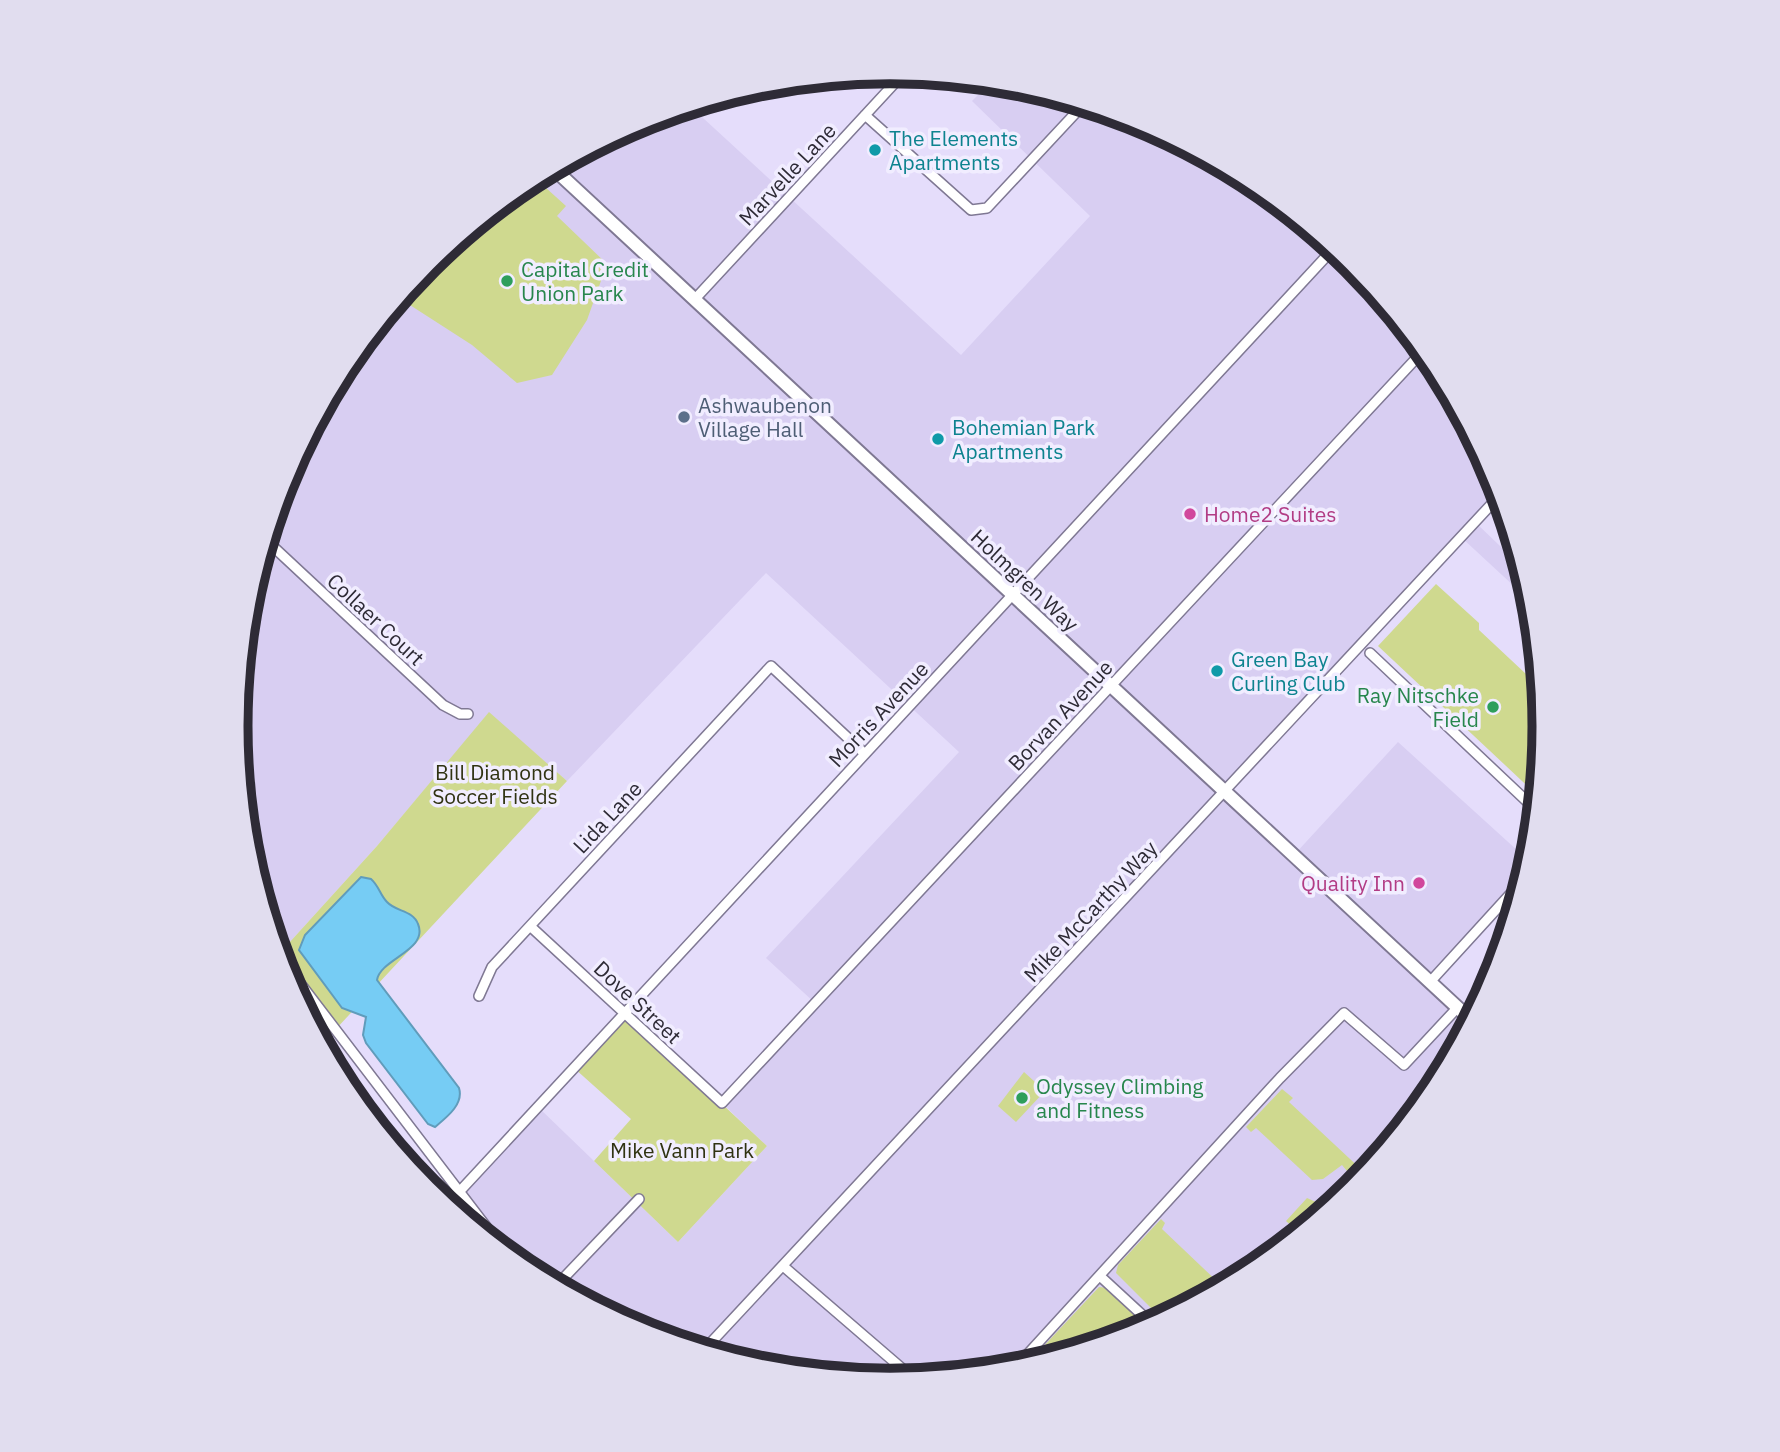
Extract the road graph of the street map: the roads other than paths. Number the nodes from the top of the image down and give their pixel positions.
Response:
1 (894, 84) edge
2 (1076, 112) edge
3 (866, 115) junction
4 (561, 175) edge
5 (1327, 256) edge
6 (695, 299) junction
7 (1416, 358) edge
8 (1492, 504) edge
9 (274, 547) edge
10 (1013, 594) junction
11 (1370, 653) dead end
12 (1111, 686) junction
13 (468, 714) dead end
14 (865, 754) junction
15 (1225, 791) junction
16 (1528, 802) edge
17 (1509, 895) edge
18 (530, 926) junction
19 (1430, 982) junction
20 (305, 990) edge
21 (478, 996) dead end
22 (1458, 1007) junction
23 (625, 1013) junction
24 (1464, 1013) edge
25 (722, 1103) joint
26 (459, 1192) junction
27 (454, 1197) edge
28 (639, 1199) dead end
29 (481, 1220) edge
30 (783, 1266) junction
31 (1101, 1277) junction
32 (563, 1278) edge
33 (1143, 1316) edge
34 (711, 1342) edge
35 (1028, 1353) edge
36 (900, 1368) edge

1 - 3 street, Marvelle Lane
2 - 3 street
3 - 6 street, Marvelle Lane
4 - 6 street, Holmgren Way
5 - 10 street, Morris Avenue
6 - 10 street, Holmgren Way
7 - 12 street, Borvan Avenue
8 - 15 street, Mike McCarthy Way
9 - 13 street, Collaer Court
10 - 12 street, Holmgren Way
10 - 14 street, Morris Avenue
11 - 16 street
12 - 15 street, Holmgren Way
12 - 25 street, Borvan Avenue
14 - 18 street, Lida Lane
14 - 23 street, Morris Avenue
15 - 19 street, Holmgren Way
15 - 30 street, Mike McCarthy Way
17 - 19 street
18 - 21 street, Lida Lane
18 - 23 street, Dove Street
19 - 22 street, Holmgren Way
20 - 26 street
22 - 24 street, Holmgren Way
22 - 31 street
23 - 25 street, Dove Street
23 - 26 street, Morris Avenue
26 - 27 street, Morris Avenue
26 - 29 street
28 - 32 street
30 - 34 street, Mike McCarthy Way
30 - 36 street
31 - 33 street
31 - 35 street

